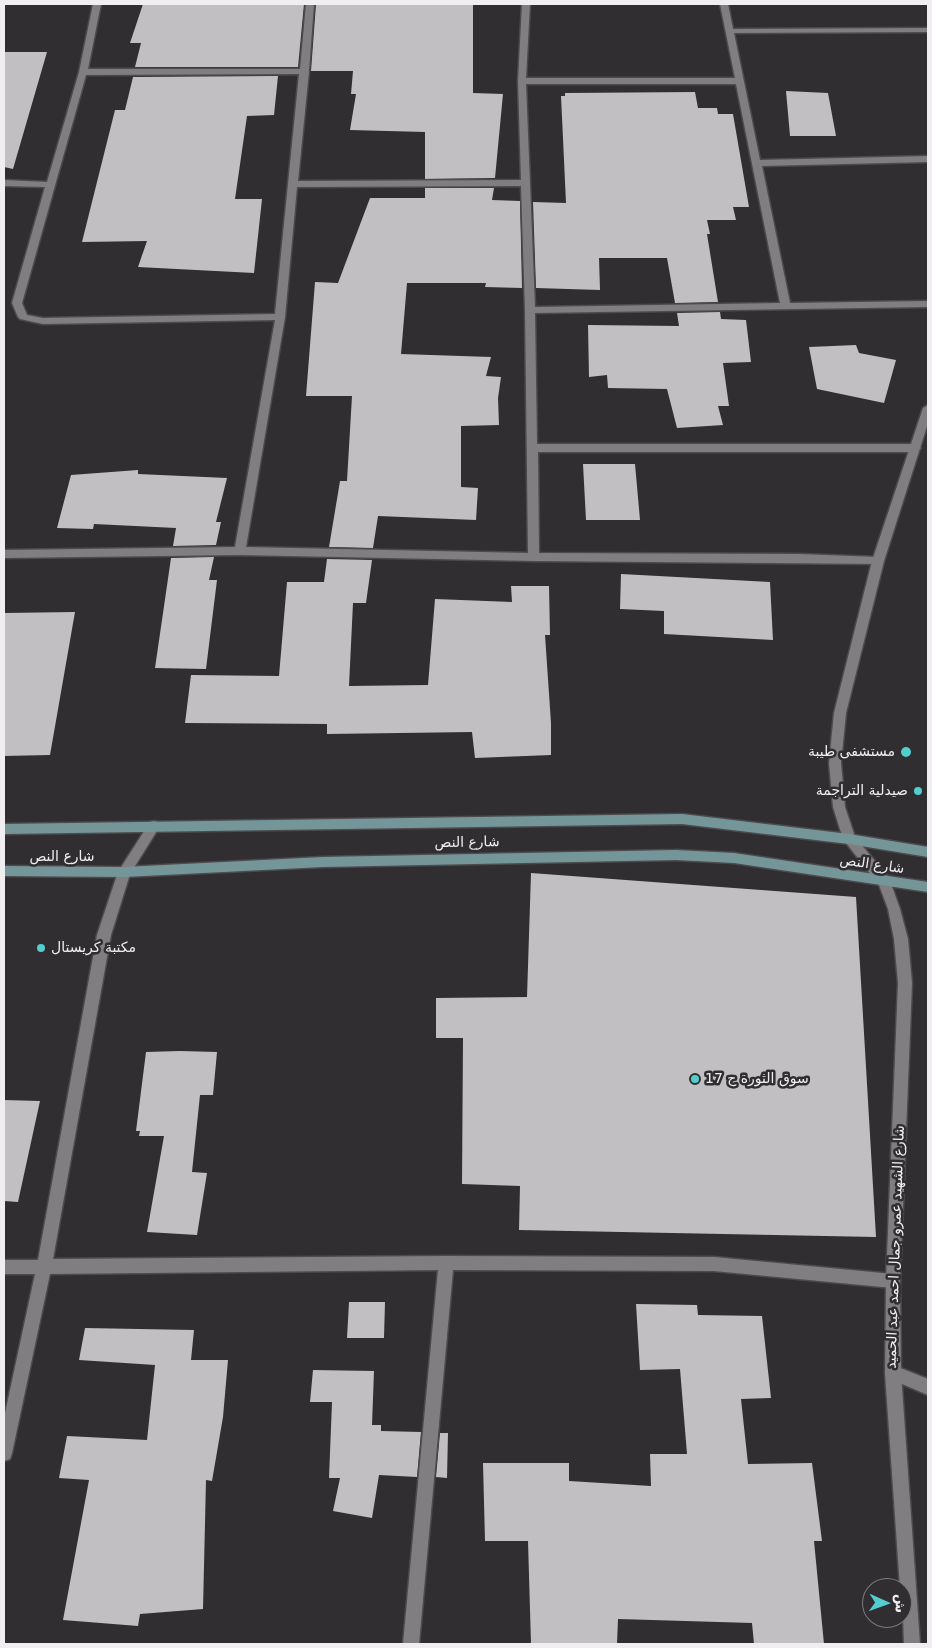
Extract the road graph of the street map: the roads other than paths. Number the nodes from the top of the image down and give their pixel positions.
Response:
1 (97, 4) edge
2 (310, 4) edge
3 (526, 4) edge
4 (724, 4) edge
5 (928, 30) edge
6 (730, 31) junction
7 (305, 71) junction
8 (83, 72) junction
9 (522, 81) junction
10 (740, 81) junction
11 (928, 159) edge
12 (757, 163) junction
13 (4, 183) edge
14 (525, 183) junction
15 (52, 184) junction
16 (293, 184) junction
17 (928, 304) edge
18 (786, 307) junction
19 (530, 310) junction
20 (280, 318) junction
21 (928, 408) edge
22 (531, 448) junction
23 (916, 448) junction
24 (240, 551) junction
25 (4, 554) edge
26 (534, 557) junction
27 (878, 561) junction
28 (154, 826) junction
29 (4, 829) edge
30 (849, 839) junction
31 (928, 852) edge
32 (4, 871) edge
33 (124, 872) junction
34 (884, 882) junction
35 (928, 887) edge
36 (446, 1263) junction
37 (4, 1267) edge
38 (44, 1267) junction
39 (893, 1281) junction
40 (892, 1373) junction
41 (928, 1387) edge
42 (4, 1453) edge
43 (412, 1644) edge
44 (912, 1644) edge

1 - 8 street
2 - 7 street
3 - 9 street
4 - 6 street
5 - 6 street
6 - 10 street
7 - 8 street
7 - 16 street
8 - 15 street
9 - 10 street
9 - 14 street
10 - 12 street
11 - 12 street
12 - 18 street
13 - 15 street
14 - 16 street
14 - 19 street
15 - 20 street
16 - 20 street
17 - 18 street
18 - 19 street
19 - 22 street
20 - 24 street
21 - 23 street
22 - 23 street
22 - 26 street
23 - 27 street
24 - 25 street
24 - 26 street
26 - 27 street
27 - 30 street
28 - 29 main road, شارع النص
28 - 30 main road, شارع النص
28 - 33 street
30 - 31 main road, شارع النص
30 - 34 street, شارع الشهيد عمرو جمال احمد عبد الحميد
32 - 33 main road, شارع النص
33 - 34 main road, شارع النص
33 - 38 street
34 - 35 main road, شارع النص
34 - 39 street, شارع الشهيد عمرو جمال احمد عبد الحميد
36 - 38 street
36 - 39 street
36 - 43 street
37 - 38 street
38 - 42 street
39 - 40 street, شارع الشهيد عمرو جمال احمد عبد الحميد
40 - 41 street
40 - 44 street, شارع الشهيد عمرو جمال احمد عبد الحميد

